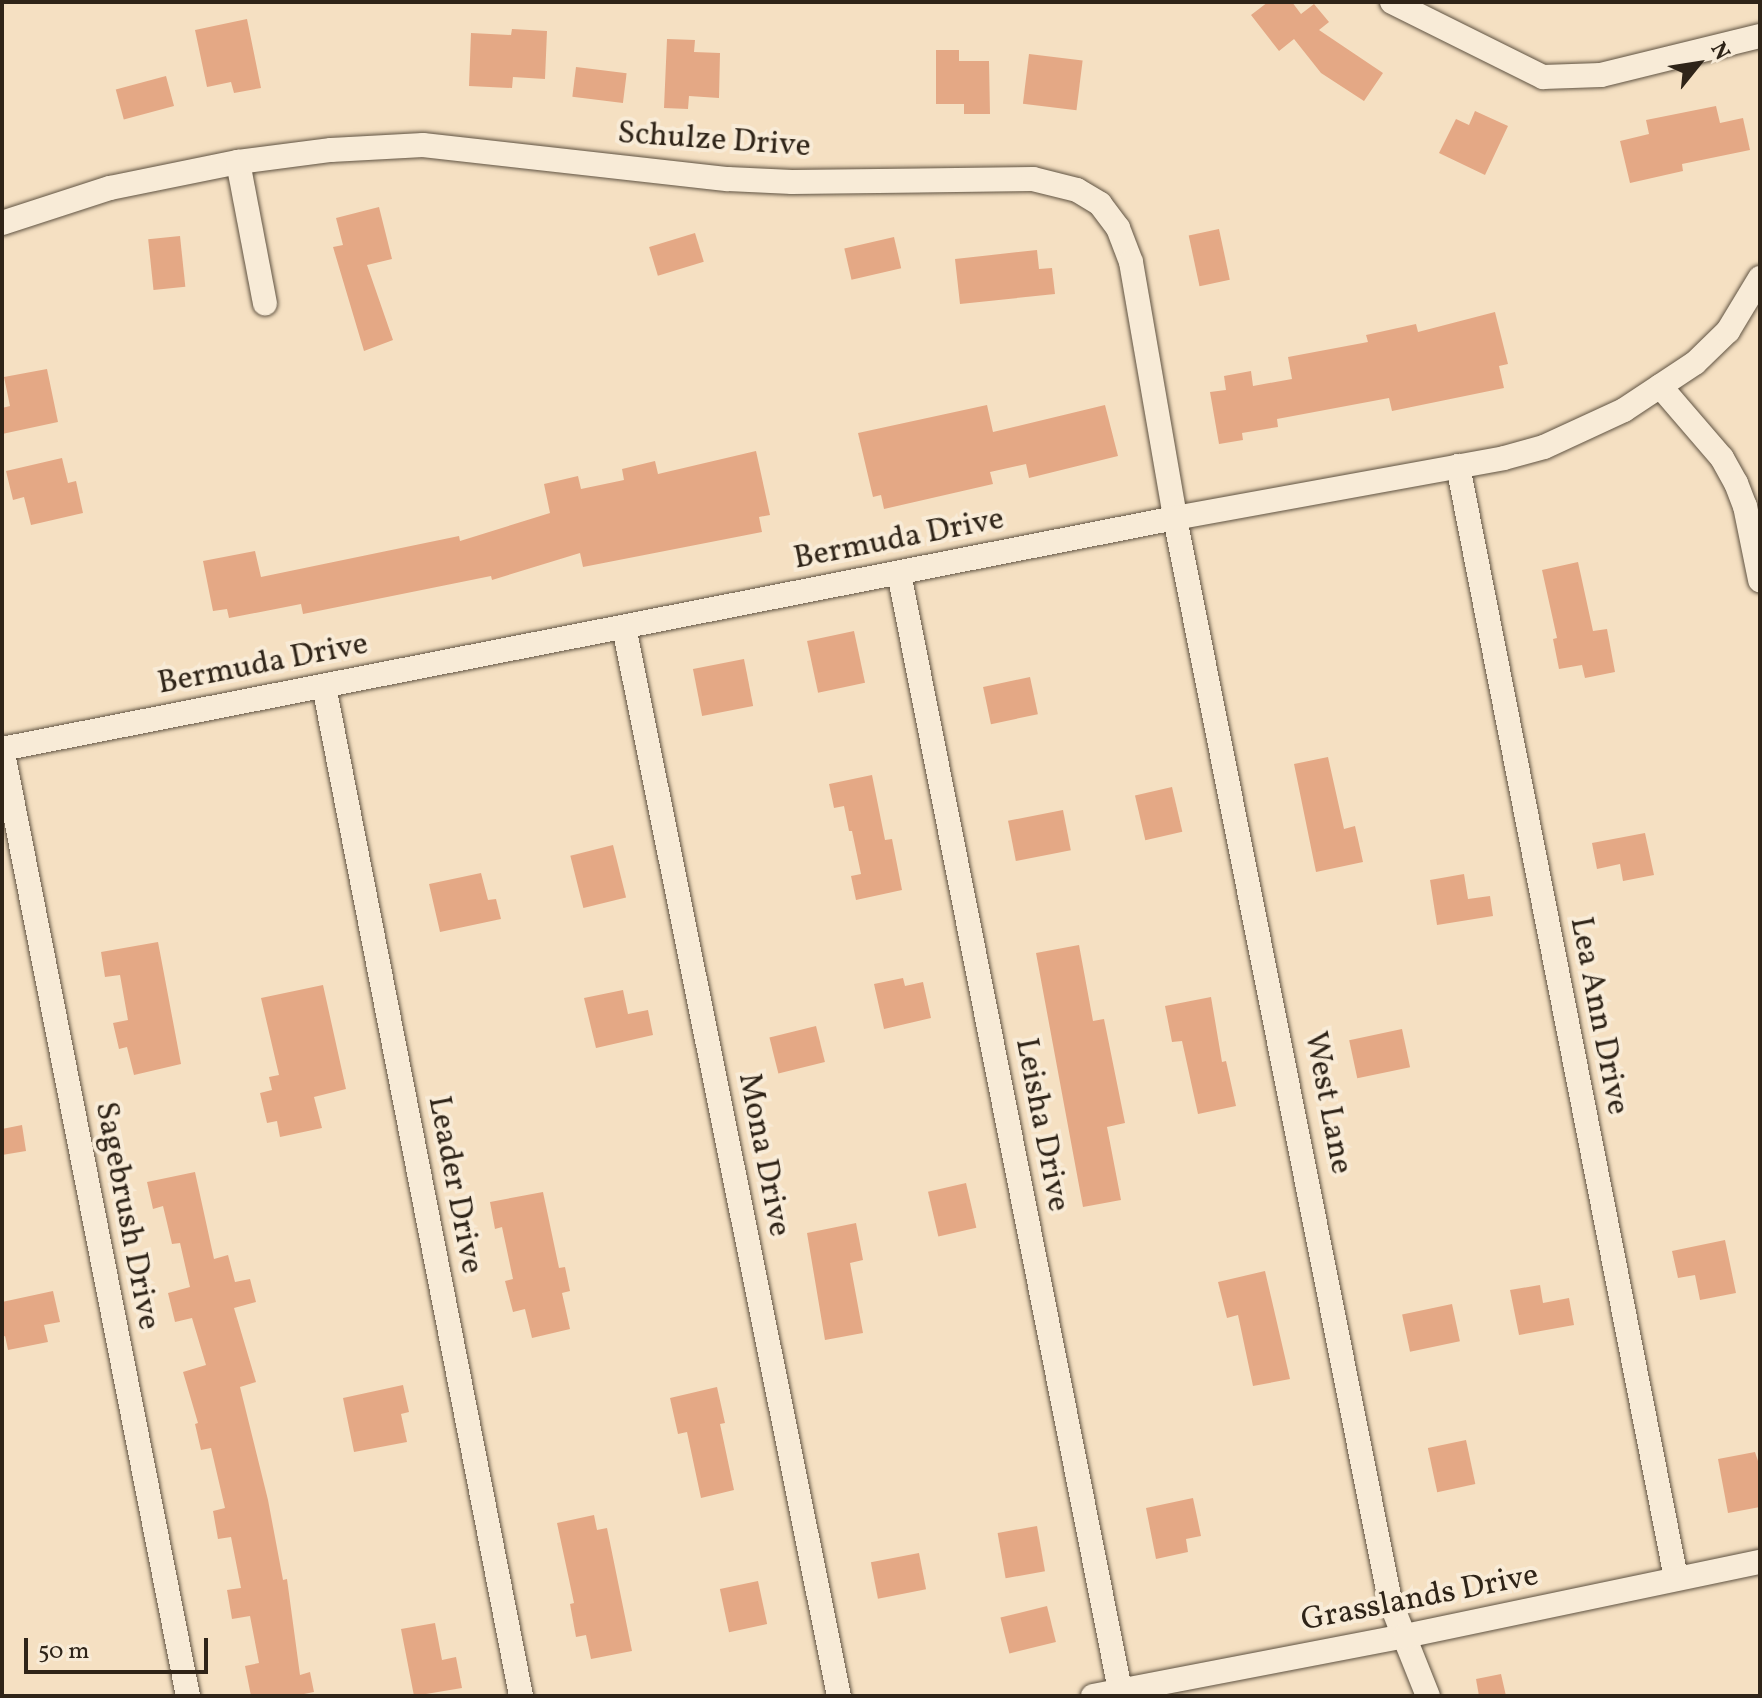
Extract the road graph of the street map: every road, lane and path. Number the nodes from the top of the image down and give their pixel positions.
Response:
1 (1392, 2) edge
2 (1760, 36) edge
3 (238, 162) junction
4 (2, 223) edge
5 (1758, 286) edge
6 (265, 303) dead end
7 (1660, 386) junction
8 (1458, 466) junction
9 (1175, 518) junction
10 (899, 573) junction
11 (1760, 580) edge
12 (624, 627) junction
13 (324, 686) junction
14 (2, 749) edge
15 (1760, 1562) edge
16 (1676, 1578) junction
17 (1405, 1636) junction
18 (1120, 1690) junction
19 (188, 1696) edge
20 (521, 1696) edge
21 (839, 1696) edge
22 (1093, 1696) edge
23 (1428, 1696) edge

1 - 2 street
3 - 4 street, Schulze Drive
3 - 6 street
3 - 9 street, Schulze Drive
5 - 7 street, Bermuda Drive
7 - 8 street, Bermuda Drive
7 - 11 street
8 - 9 street, Bermuda Drive
8 - 16 street, Lea Ann Drive
9 - 10 street, Bermuda Drive
9 - 17 street, West Lane
10 - 12 street, Bermuda Drive
10 - 18 street, Leisha Drive
12 - 13 street, Bermuda Drive
12 - 21 street, Mona Drive
13 - 14 street, Bermuda Drive
13 - 20 street, Leader Drive
14 - 19 street, Sagebrush Drive
15 - 16 street, Grasslands Drive
16 - 17 street, Grasslands Drive
17 - 18 street, Grasslands Drive
17 - 23 street, West Lane
18 - 22 street, Grasslands Drive

